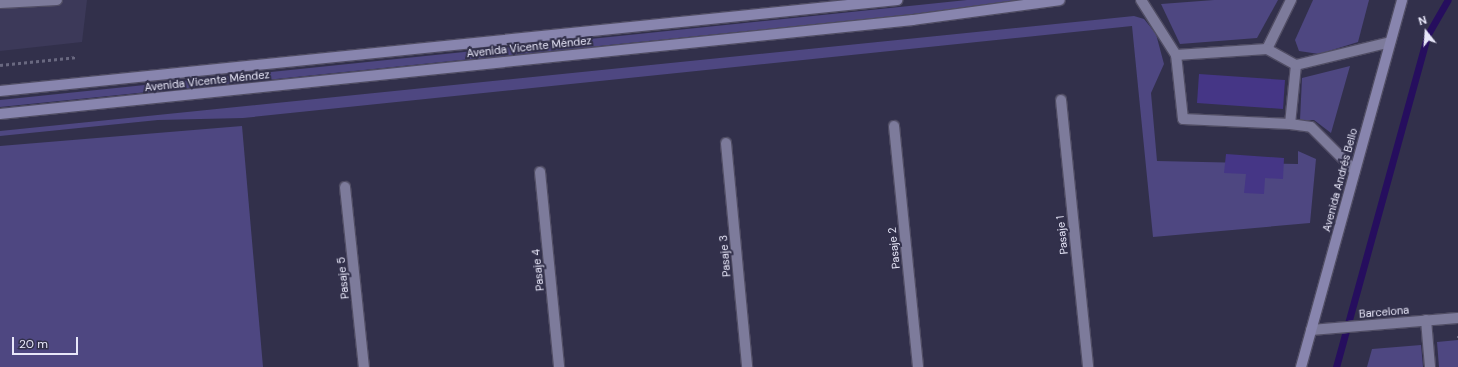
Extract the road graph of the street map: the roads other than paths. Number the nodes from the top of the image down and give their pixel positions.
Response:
1 (57, 0) edge
2 (897, 0) edge
3 (1060, 0) edge
4 (1141, 0) edge
5 (1291, 0) edge
6 (1402, 0) edge
7 (0, 3) edge
8 (1390, 42) junction
9 (1267, 49) junction
10 (1176, 55) junction
11 (1296, 65) junction
12 (0, 91) edge
13 (1061, 100) dead end
14 (0, 114) edge
15 (1290, 124) junction
16 (894, 126) dead end
17 (726, 143) dead end
18 (1355, 171) junction
19 (540, 172) dead end
20 (345, 187) dead end
21 (1458, 318) edge
22 (1426, 320) junction
23 (1311, 330) junction
24 (364, 367) edge
25 (559, 367) edge
26 (747, 367) edge
27 (918, 367) edge
28 (1088, 367) edge
29 (1301, 367) edge
30 (1430, 367) edge

1 - 7 street
2 - 12 main road, Avenida Vicente Méndez
3 - 14 main road, Avenida Vicente Méndez
4 - 10 street
5 - 9 street
6 - 8 main road, Avenida Andrés Bello
8 - 11 street
8 - 18 main road, Avenida Andrés Bello
9 - 10 street
9 - 11 street
10 - 15 street
11 - 15 street
13 - 28 street, Pasaje 1
15 - 18 street
16 - 27 street, Pasaje 2
17 - 26 street, Pasaje 3
18 - 23 main road, Avenida Andrés Bello
19 - 25 street, Pasaje 4
20 - 24 street, Pasaje 5
21 - 22 street, Barcelona
22 - 23 street, Barcelona
22 - 30 street
23 - 29 main road, Avenida Andrés Bello

